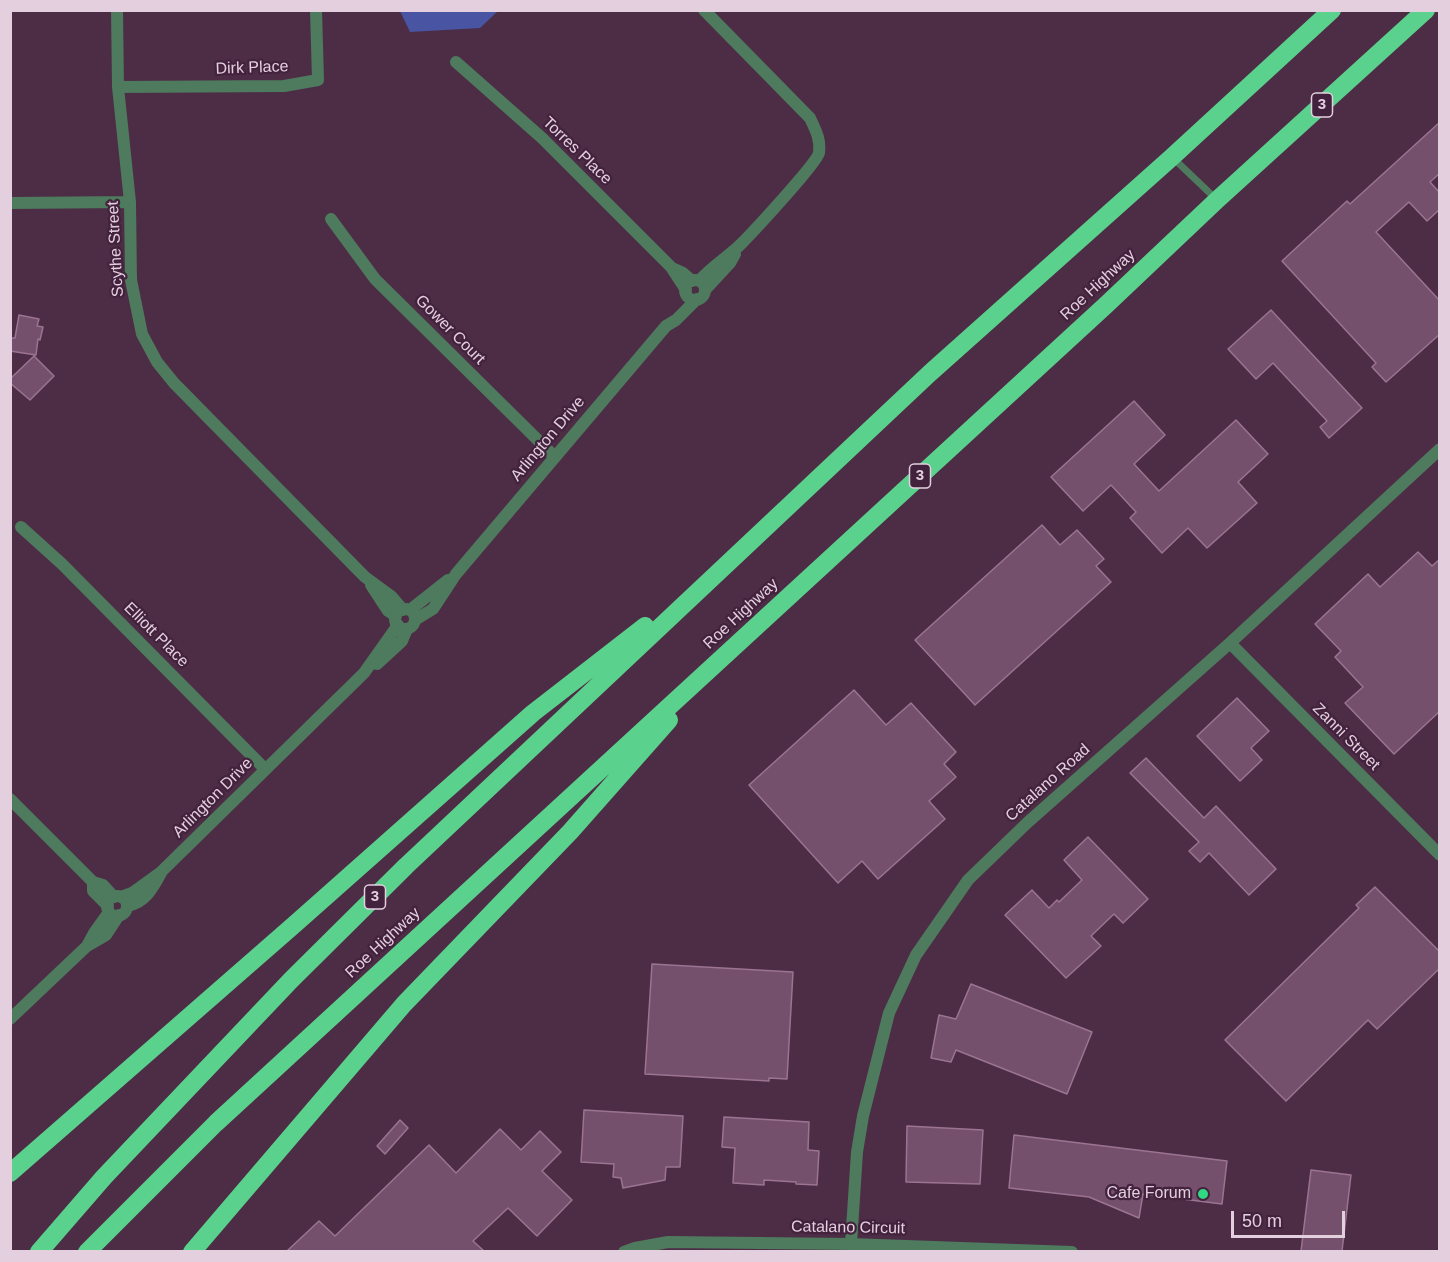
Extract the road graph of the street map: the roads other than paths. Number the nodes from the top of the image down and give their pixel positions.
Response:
1 (117, 10) edge
2 (316, 10) edge
3 (704, 10) edge
4 (1332, 10) edge
5 (1426, 10) edge
6 (456, 62) dead end
7 (118, 87) junction
8 (1172, 157) junction
9 (1217, 200) junction
10 (130, 202) junction
11 (10, 203) edge
12 (332, 219) dead end
13 (695, 289) junction
14 (1440, 449) edge
15 (555, 457) junction
16 (21, 528) dead end
17 (730, 560) junction
18 (405, 618) junction
19 (1230, 642) junction
20 (734, 647) junction
21 (266, 769) junction
22 (10, 799) edge
23 (1440, 855) edge
24 (116, 906) junction
25 (10, 1019) edge
26 (10, 1173) edge
27 (851, 1244) junction
28 (39, 1251) edge
29 (87, 1251) edge
30 (192, 1251) edge
31 (624, 1251) edge
32 (1072, 1251) edge

1 - 7 street, Scythe Street
2 - 7 street, Dirk Place
3 - 13 street, Arlington Drive
4 - 8 highway, 3
5 - 9 highway, Roe Highway / 3
6 - 13 street, Torres Place
7 - 10 street, Scythe Street
8 - 9 lane
8 - 17 highway, 3
9 - 20 highway, Roe Highway / 3
10 - 11 street
10 - 18 street, Scythe Street
12 - 15 street, Gower Court
13 - 15 street, Arlington Drive
14 - 19 street, Catalano Road
15 - 18 street, Arlington Drive
16 - 21 street, Elliott Place
17 - 26 highway
17 - 28 highway, 3
18 - 21 street, Arlington Drive
19 - 23 street, Zanni Street
19 - 27 street, Catalano Road
20 - 29 highway, Roe Highway / 3
20 - 30 highway
21 - 24 street, Arlington Drive
22 - 24 street
24 - 25 street, Arlington Drive
27 - 31 street, Catalano Circuit
27 - 32 street, Catalano Circuit

